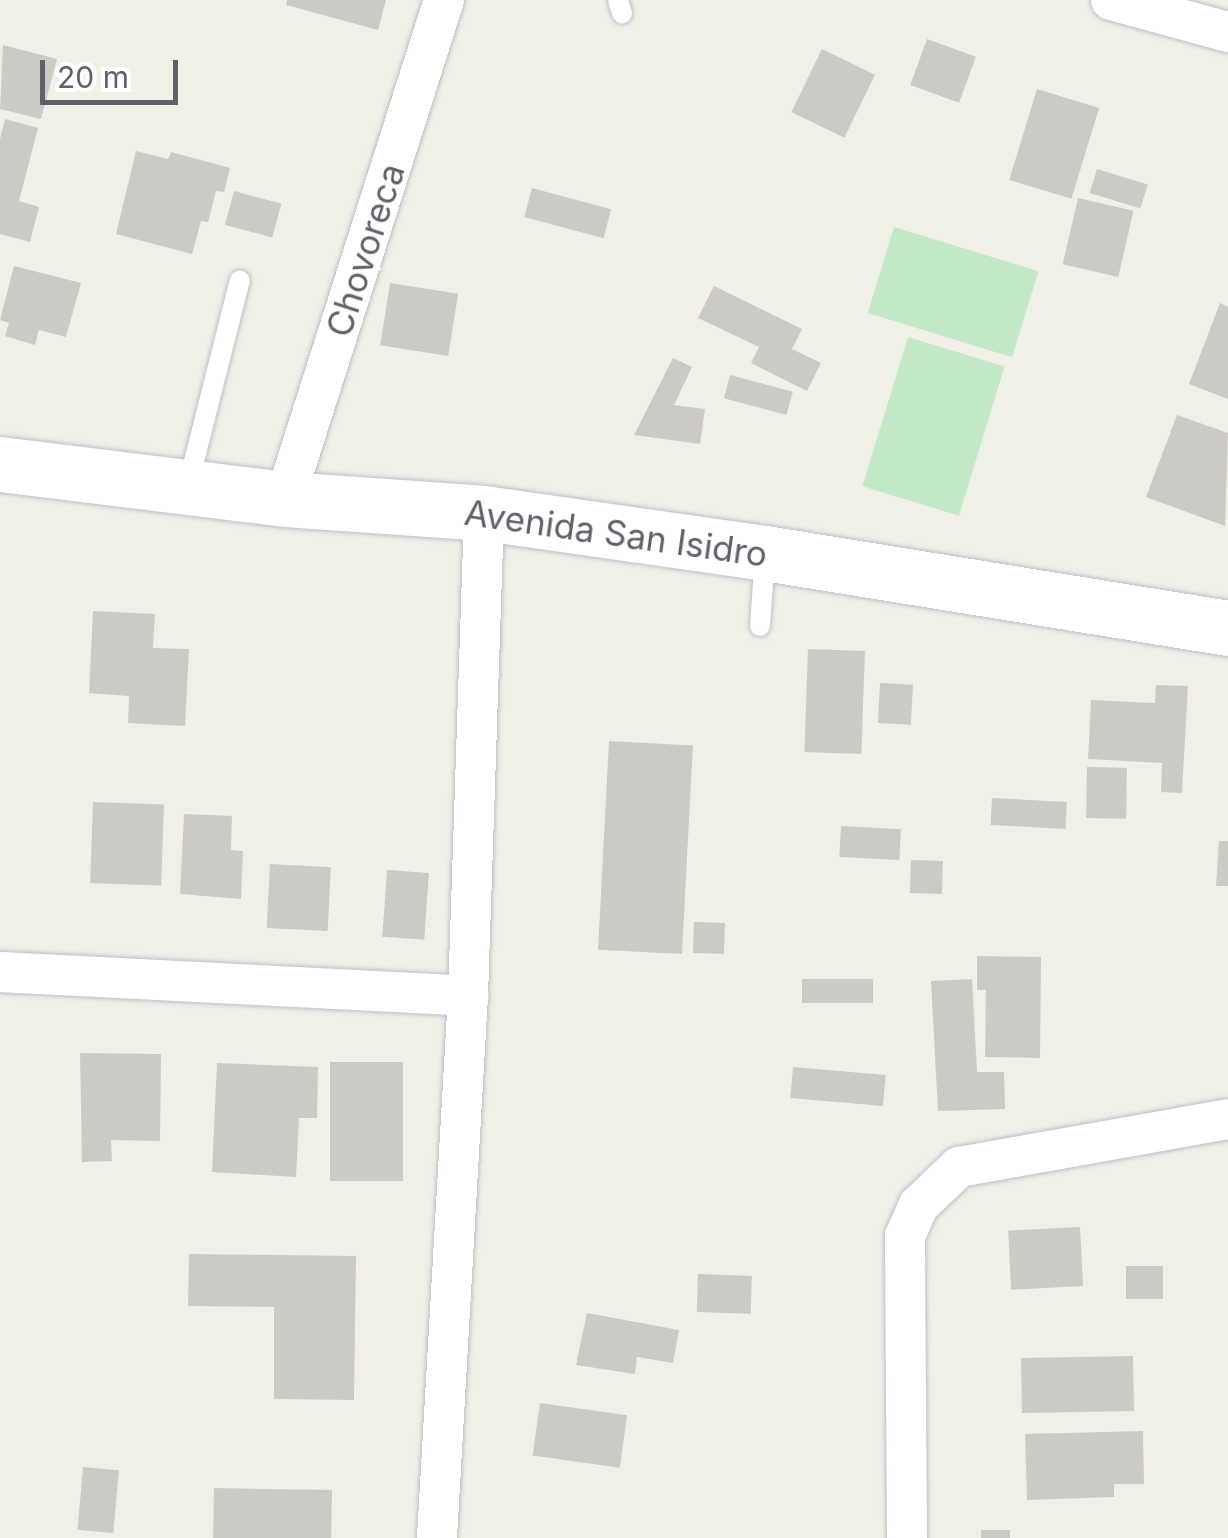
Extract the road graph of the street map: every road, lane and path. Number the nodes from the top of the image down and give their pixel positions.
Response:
1 (444, 0) edge
2 (1111, 0) edge
3 (1228, 32) edge
4 (240, 280) dead end
5 (0, 464) edge
6 (188, 487) junction
7 (285, 499) junction
8 (484, 513) junction
9 (765, 553) junction
10 (760, 626) dead end
11 (1228, 628) edge
12 (0, 972) edge
13 (468, 996) junction
14 (1228, 1118) edge
15 (437, 1538) edge
16 (907, 1538) edge

1 - 7 street, Chovoreca
2 - 3 street
4 - 6 lane
5 - 6 main road, Avenida San Isidro
6 - 7 main road, Avenida San Isidro
7 - 8 main road, Avenida San Isidro
8 - 9 main road, Avenida San Isidro
8 - 13 street
9 - 10 lane
9 - 11 main road, Avenida San Isidro
12 - 13 street
13 - 15 street
14 - 16 street

